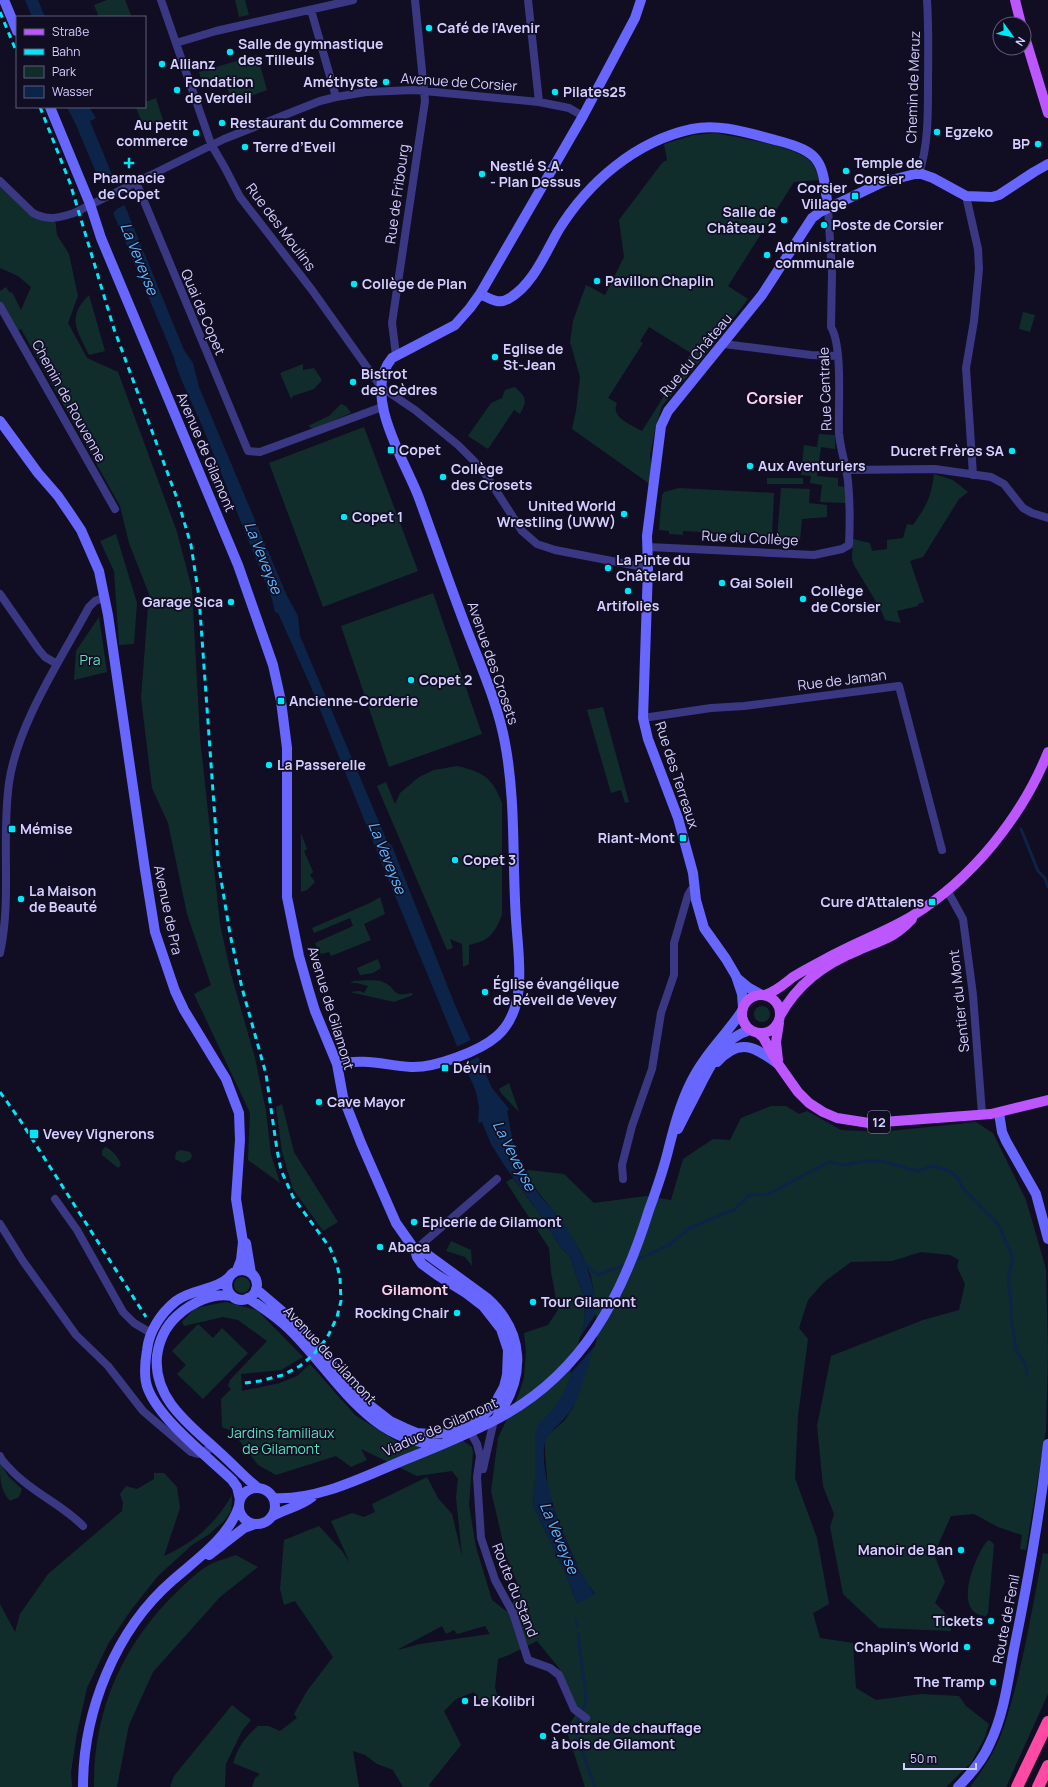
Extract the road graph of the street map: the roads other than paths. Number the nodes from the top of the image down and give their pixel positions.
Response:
1 (4, 0) edge
2 (161, 0) edge
3 (354, 0) edge
4 (415, 0) edge
5 (528, 0) edge
6 (641, 0) edge
7 (927, 0) edge
8 (1015, 0) edge
9 (311, 10) junction
10 (1019, 16) edge
11 (16, 29) edge
12 (176, 43) junction
13 (1031, 56) edge
14 (424, 91) junction
15 (336, 97) junction
16 (539, 102) junction
17 (50, 108) edge
18 (1048, 113) edge
19 (583, 116) junction
20 (211, 144) junction
21 (1048, 164) edge
22 (919, 174) junction
23 (0, 181) edge
24 (136, 182) junction
25 (966, 196) junction
26 (94, 202) junction
27 (828, 208) junction
28 (480, 294) junction
29 (0, 306) edge
30 (724, 344) junction
31 (396, 355) junction
32 (838, 356) junction
33 (382, 387) junction
34 (382, 407) junction
35 (0, 421) edge
36 (846, 470) junction
37 (974, 475) junction
38 (115, 509) dead end
39 (1048, 518) edge
40 (849, 545) joint
41 (648, 546) junction
42 (648, 568) junction
43 (0, 594) edge
44 (105, 597) junction
45 (57, 664) junction
46 (643, 718) junction
47 (1048, 752) edge
48 (0, 781) edge
49 (9, 782) junction
50 (942, 850) dead end
51 (694, 888) junction
52 (947, 890) junction
53 (922, 909) junction
54 (0, 953) edge
55 (736, 976) junction
56 (764, 995) junction
57 (743, 1009) junction
58 (779, 1019) junction
59 (754, 1031) junction
60 (337, 1064) junction
61 (780, 1066) junction
62 (697, 1083) junction
63 (1048, 1100) edge
64 (998, 1113) junction
65 (982, 1114) junction
66 (497, 1179) dead end
67 (623, 1179) dead end
68 (55, 1199) dead end
69 (0, 1224) edge
70 (244, 1237) junction
71 (1048, 1239) edge
72 (415, 1250) junction
73 (237, 1270) junction
74 (251, 1273) junction
75 (228, 1278) junction
76 (256, 1289) junction
77 (232, 1296) junction
78 (248, 1298) junction
79 (151, 1333) junction
80 (308, 1342) junction
81 (321, 1357) junction
82 (494, 1420) junction
83 (472, 1435) junction
84 (1048, 1444) edge
85 (214, 1447) junction
86 (203, 1452) junction
87 (0, 1456) edge
88 (258, 1488) junction
89 (478, 1489) junction
90 (313, 1495) junction
91 (273, 1498) junction
92 (240, 1503) junction
93 (272, 1517) junction
94 (255, 1524) junction
95 (83, 1526) dead end
96 (185, 1570) junction
97 (583, 1716) dead end
98 (1048, 1722) edge
99 (1048, 1766) edge
100 (83, 1787) edge
101 (958, 1787) edge
102 (1016, 1787) edge
103 (1038, 1787) edge

1 - 11 street
2 - 12 street, Rue des Moulins
3 - 9 street
4 - 14 street, Rue de Fribourg
5 - 16 street
6 - 19 street
7 - 22 street, Chemin de Meruz
8 - 10 main road
9 - 12 street
9 - 15 street
12 - 20 street, Rue des Moulins
13 - 18 main road
14 - 15 street, Avenue de Corsier
14 - 16 street, Avenue de Corsier
14 - 31 street, Rue de Fribourg
15 - 20 street, Avenue de Corsier
16 - 19 street, Avenue de Corsier
17 - 26 street, Avenue de Gilamont
19 - 28 street
20 - 24 street, Avenue de Corsier
20 - 33 street, Rue des Moulins
21 - 25 street
22 - 25 street
22 - 27 street, Rue du Château
23 - 26 street, Avenue de Corsier
24 - 26 street, Avenue de Corsier
24 - 34 street, Quai de Copet
25 - 37 street
26 - 60 street, Avenue de Gilamont
27 - 28 street
27 - 30 street, Rue du Château
27 - 32 street, Rue Centrale
28 - 31 street
29 - 38 street, Chemin de Rouvenne
30 - 32 street
30 - 41 street, Rue du Château
31 - 33 street
32 - 36 street, Rue Centrale
33 - 34 street, Avenue des Crosets
33 - 42 street, Rue des Moulins
34 - 60 street, Avenue des Crosets
35 - 44 street, Avenue de Pra
36 - 37 street
36 - 40 street, Rue Centrale
37 - 39 street
40 - 41 street, Rue du Collège
41 - 42 street, Rue des Terreaux
42 - 46 street, Rue des Terreaux
43 - 45 street
44 - 45 street
44 - 70 street, Avenue de Pra
45 - 49 street
46 - 50 street, Rue de Jaman
46 - 51 street, Rue des Terreaux
47 - 52 main road, 12
48 - 49 street
49 - 54 street
51 - 55 street, Rue des Terreaux
51 - 67 street
52 - 53 main road, 12
52 - 65 street, Sentier du Mont
53 - 56 main road, 12
53 - 58 main road, 12
55 - 56 street, Rue des Terreaux
55 - 57 street, Rue des Terreaux
56 - 57 main road, 12
56 - 58 main road, 12
57 - 59 main road, 12
57 - 62 street, Viaduc de Gilamont
58 - 59 main road, 12
58 - 61 main road, 12
59 - 61 main road, 12
59 - 62 street, Viaduc de Gilamont
60 - 72 street, Avenue de Gilamont
61 - 62 street
61 - 65 main road, 12
62 - 90 street, Viaduc de Gilamont
63 - 64 main road, 12
64 - 65 main road, 12
64 - 71 street
66 - 72 street
68 - 79 street
69 - 86 street
70 - 73 street, Avenue de Pra
70 - 74 street, Avenue de Pra
72 - 81 street, Avenue de Gilamont
72 - 82 street, Avenue de Gilamont
73 - 74 street
73 - 75 street
74 - 76 street
75 - 77 street
75 - 79 street
76 - 78 street
76 - 80 street, Avenue de Gilamont
77 - 78 street
77 - 85 street
78 - 80 street, Avenue de Gilamont
79 - 86 street
80 - 81 street, Avenue de Gilamont
81 - 83 street, Avenue de Gilamont
82 - 83 street, Avenue de Gilamont
82 - 89 street, Route du Stand
83 - 89 street, Route du Stand
84 - 101 street, Route de Fenil
85 - 86 street
85 - 88 street
86 - 92 street
87 - 95 street
88 - 91 street
88 - 92 street
89 - 97 street, Route du Stand
90 - 91 street, Viaduc de Gilamont
90 - 93 street, Viaduc de Gilamont
91 - 93 street
92 - 94 street
92 - 96 street
93 - 94 street
94 - 96 street
96 - 100 street
98 - 102 highway
99 - 103 highway

